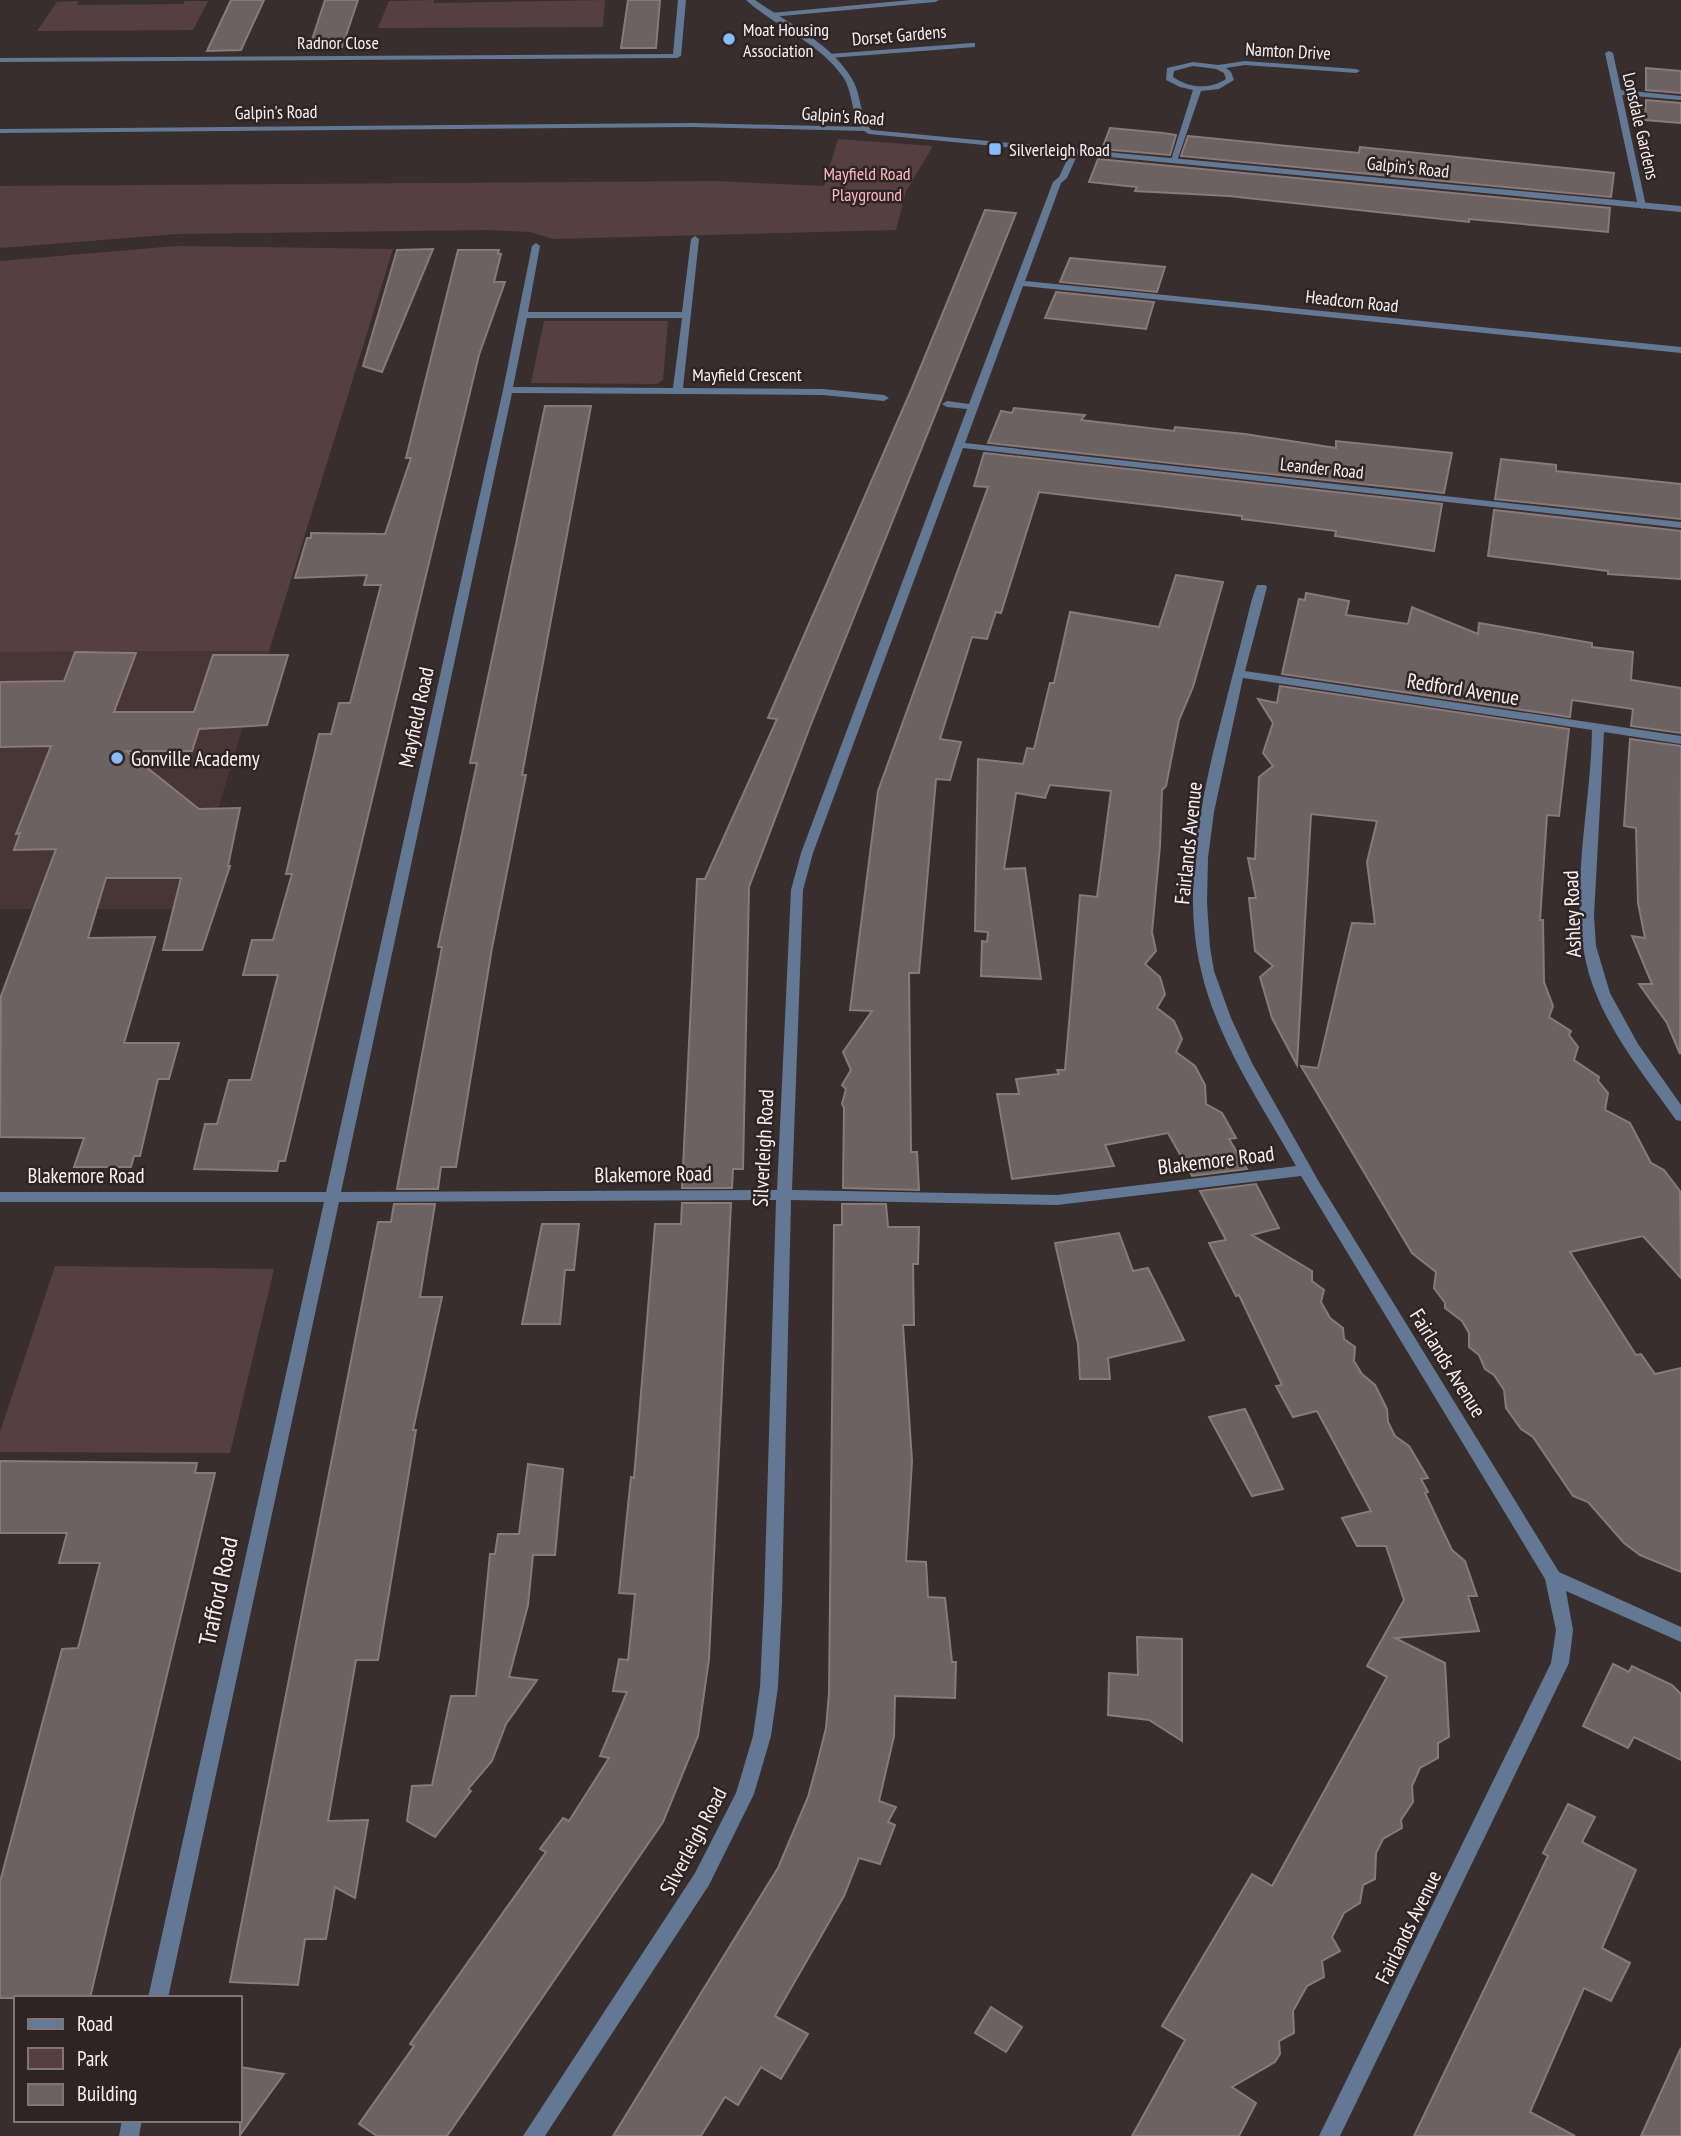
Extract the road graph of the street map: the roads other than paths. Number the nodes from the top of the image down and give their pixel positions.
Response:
1 (682, 0) edge
2 (750, 0) edge
3 (936, 0) edge
4 (771, 16) junction
5 (972, 45) dead end
6 (1609, 53) dead end
7 (829, 57) junction
8 (0, 60) edge
9 (1218, 67) junction
10 (1356, 71) dead end
11 (1198, 88) junction
12 (1616, 92) junction
13 (1681, 98) edge
14 (865, 129) junction
15 (0, 131) edge
16 (1075, 151) junction
17 (1173, 161) junction
18 (1643, 206) junction
19 (1681, 209) edge
20 (695, 239) dead end
21 (536, 246) dead end
22 (1019, 283) junction
23 (522, 314) junction
24 (688, 314) junction
25 (1681, 350) edge
26 (508, 390) junction
27 (678, 391) junction
28 (884, 398) dead end
29 (947, 404) dead end
30 (972, 407) junction
31 (959, 445) junction
32 (1681, 525) edge
33 (1261, 587) dead end
34 (1240, 674) junction
35 (1598, 728) junction
36 (1681, 740) edge
37 (1681, 1116) edge
38 (1305, 1170) junction
39 (784, 1195) junction
40 (334, 1196) junction
41 (0, 1197) edge
42 (1552, 1577) junction
43 (1681, 1635) edge
44 (158, 1996) edge
45 (533, 2136) edge
46 (1329, 2136) edge

1 - 8 street, Radnor Close
2 - 4 street
3 - 4 street
4 - 7 street
5 - 7 street, Dorset Gardens
6 - 12 street, Lonsdale Gardens
7 - 14 street
9 - 10 street, Namton Drive
9 - 11 street, Namton Drive
9 - 11 street, Namton Drive
11 - 17 street
12 - 13 street
12 - 18 street, Lonsdale Gardens
14 - 15 street, Galpin's Road
14 - 16 street, Galpin's Road
16 - 17 street, Galpin's Road
16 - 22 street, Silverleigh Road
17 - 18 street, Galpin's Road
18 - 19 street, Galpin's Road
20 - 24 street, Mayfield Crescent
21 - 23 street, Mayfield Road
22 - 25 street, Headcorn Road
22 - 30 street, Silverleigh Road
23 - 24 street
23 - 26 street, Mayfield Road
24 - 27 street, Mayfield Crescent
26 - 27 street
26 - 40 street, Mayfield Road
27 - 28 street, Mayfield Crescent
29 - 30 street
30 - 31 street, Silverleigh Road
31 - 32 street, Leander Road
31 - 39 street, Silverleigh Road
33 - 34 street, Fairlands Avenue
34 - 35 street, Redford Avenue
34 - 38 street, Fairlands Avenue
35 - 36 street, Redford Avenue
35 - 37 street, Ashley Road
38 - 39 street, Blakemore Road
38 - 42 street, Fairlands Avenue
39 - 40 street, Blakemore Road
39 - 45 street, Silverleigh Road
40 - 41 street, Blakemore Road
40 - 44 street, Trafford Road
42 - 43 street
42 - 46 street, Fairlands Avenue

